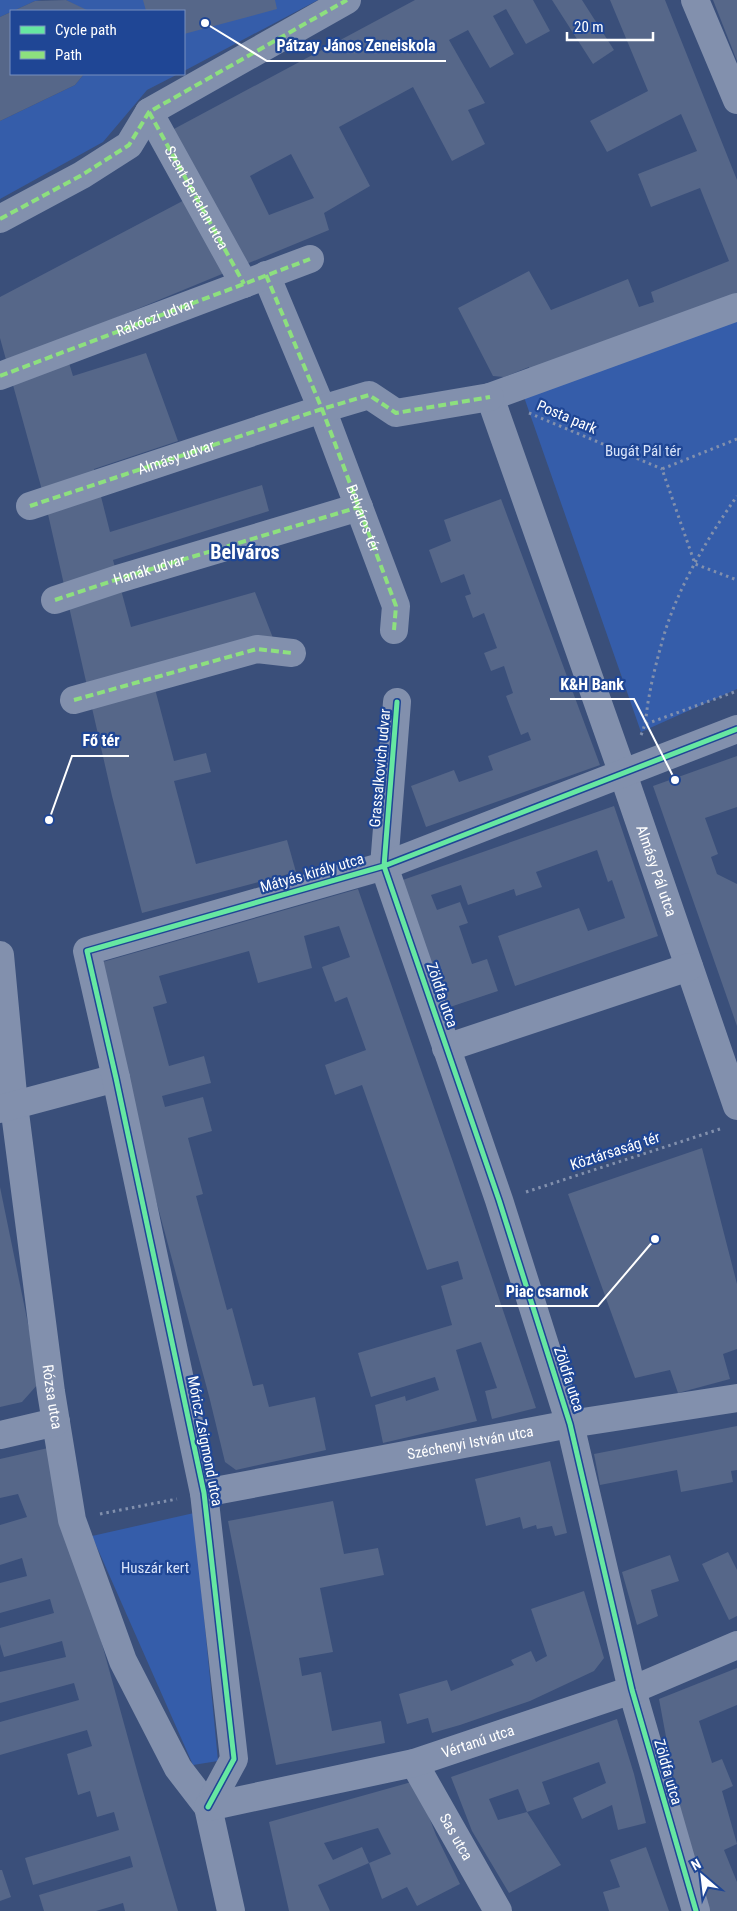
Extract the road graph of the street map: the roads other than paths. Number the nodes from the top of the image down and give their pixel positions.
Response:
1 (347, 0) edge
2 (695, 0) edge
3 (737, 100) edge
4 (149, 112) junction
5 (0, 219) edge
6 (310, 259) dead end
7 (255, 280) junction
8 (737, 307) edge
9 (0, 376) edge
10 (490, 397) junction
11 (322, 409) junction
12 (30, 506) dead end
13 (359, 508) junction
14 (55, 600) dead end
15 (394, 630) dead end
16 (292, 653) dead end
17 (74, 700) dead end
18 (398, 702) dead end
19 (737, 728) edge
20 (624, 774) junction
21 (384, 866) junction
22 (87, 951) joint
23 (0, 955) edge
24 (689, 967) junction
25 (446, 1048) junction
26 (116, 1078) junction
27 (7, 1107) edge
28 (732, 1116) edge
29 (737, 1398) edge
30 (56, 1422) junction
31 (570, 1424) junction
32 (0, 1435) edge
33 (204, 1493) junction
34 (737, 1645) edge
35 (632, 1690) junction
36 (414, 1764) junction
37 (208, 1807) junction
38 (231, 1911) edge
39 (498, 1911) edge
40 (696, 1911) edge

1 - 4 street
2 - 3 street
4 - 5 street
4 - 7 street, Szent Bertalan utca
6 - 7 street, Rákóczi udvar
7 - 9 street, Rákóczi udvar
7 - 11 street, Belváros tér
8 - 10 street
10 - 11 street
10 - 20 street
11 - 12 street, Almásy udvar
11 - 13 street, Belváros tér
13 - 14 street, Hanák udvar
13 - 15 street, Belváros tér
16 - 17 street
18 - 21 street, Grassalkovich udvar
19 - 20 street
20 - 21 street, Mátyás király utca
20 - 24 street, Almásy Pál utca
21 - 22 street, Mátyás király utca
21 - 25 street, Zöldfa utca
22 - 26 street, Móricz Zsigmond utca
23 - 27 street, Rózsa utca
24 - 25 street
24 - 28 street, Almásy Pál utca
25 - 31 street, Zöldfa utca
26 - 27 street
26 - 33 street, Móricz Zsigmond utca
27 - 30 street, Rózsa utca
29 - 31 street, Széchenyi István utca
30 - 32 street
30 - 37 street, Rózsa utca
31 - 33 street, Széchenyi István utca
31 - 35 street, Zöldfa utca
33 - 37 street, Móricz Zsigmond utca
34 - 35 street, Vértanú utca
35 - 36 street, Vértanú utca
35 - 40 street, Zöldfa utca
36 - 37 street, Vértanú utca
36 - 39 street, Sas utca
37 - 38 street

